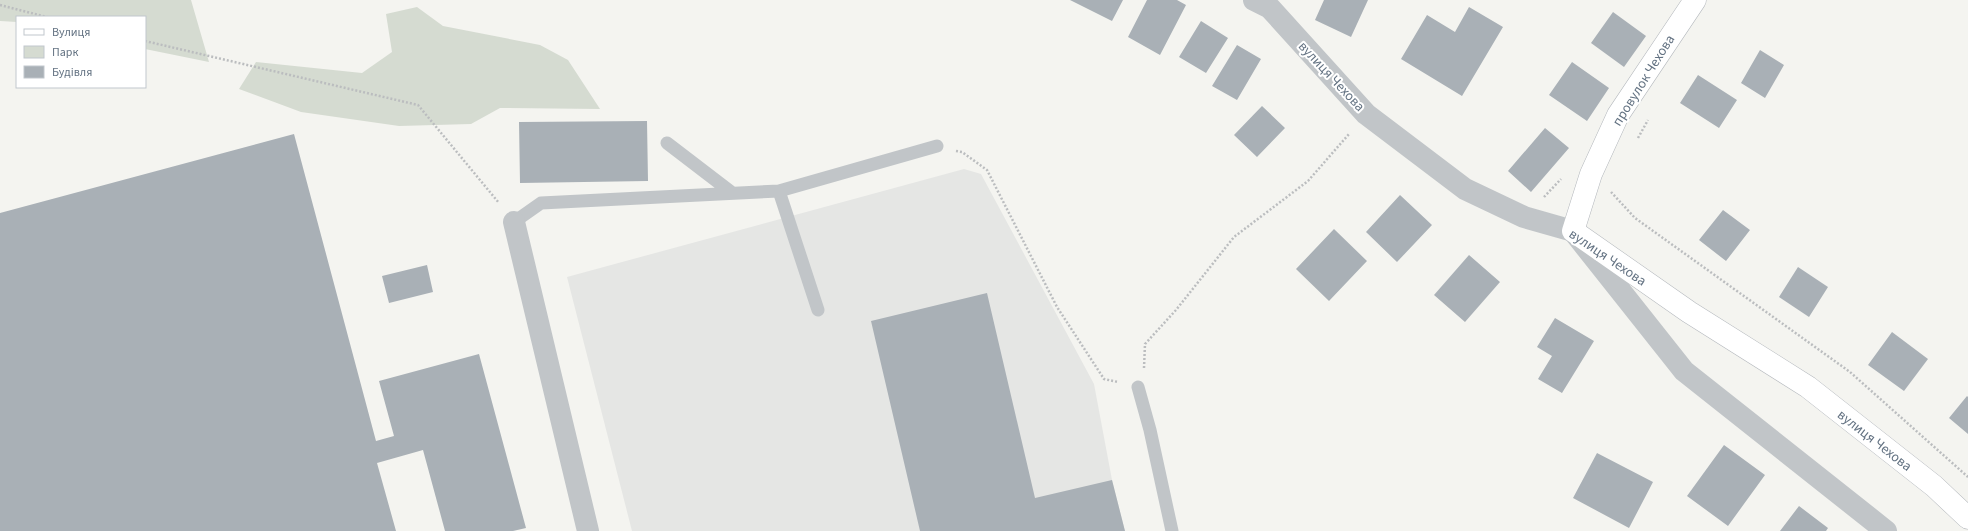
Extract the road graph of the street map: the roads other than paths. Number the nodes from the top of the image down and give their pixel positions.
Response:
1 (1254, 0) edge
2 (1695, 0) edge
3 (667, 143) dead end
4 (937, 146) road end
5 (779, 191) junction
6 (731, 192) junction
7 (514, 222) joint
8 (1573, 231) junction
9 (818, 310) dead end
10 (1138, 387) road end
11 (1968, 518) edge
12 (588, 531) edge
13 (1172, 531) edge
14 (1886, 531) edge

1 - 8 street, вулиця Чехова
2 - 8 main road, провулок Чехова
3 - 6 lane
4 - 5 lane
5 - 6 lane
5 - 9 lane
6 - 7 lane
7 - 12 street
8 - 11 main road, вулиця Чехова
8 - 14 street
10 - 13 lane

